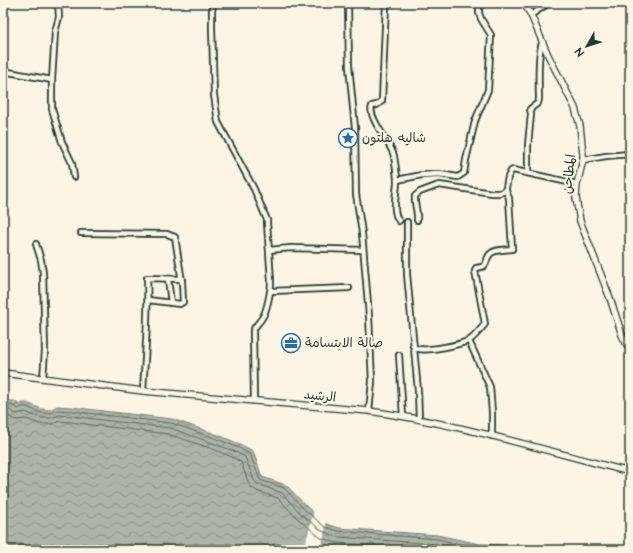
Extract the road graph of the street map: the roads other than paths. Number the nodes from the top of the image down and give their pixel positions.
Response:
1 (58, 3) edge
2 (213, 3) edge
3 (348, 3) edge
4 (386, 3) edge
5 (484, 3) edge
6 (524, 3) edge
7 (549, 3) edge
8 (531, 15) junction
9 (542, 43) junction
10 (3, 71) edge
11 (52, 80) junction
12 (630, 154) edge
13 (583, 160) junction
14 (528, 173) junction
15 (74, 177) dead end
16 (397, 180) junction
17 (577, 184) junction
18 (506, 191) junction
19 (417, 220) dead end
20 (398, 221) dead end
21 (407, 222) dead end
22 (81, 233) dead end
23 (36, 244) dead end
24 (269, 250) junction
25 (363, 250) junction
26 (168, 279) junction
27 (182, 279) junction
28 (349, 288) dead end
29 (271, 291) junction
30 (148, 300) junction
31 (171, 303) junction
32 (469, 341) junction
33 (413, 346) junction
34 (630, 351) edge
35 (399, 355) dead end
36 (3, 373) edge
37 (43, 378) junction
38 (142, 391) junction
39 (254, 401) junction
40 (369, 411) junction
41 (403, 416) junction
42 (419, 420) junction
43 (492, 436) junction
44 (630, 472) edge

1 - 11 street
2 - 24 street
3 - 25 street
4 - 16 street
5 - 16 street
6 - 8 main road, المطاحن
7 - 8 street
8 - 9 main road, المطاحن
9 - 13 main road, المطاحن
9 - 14 street
10 - 11 street
11 - 15 street
12 - 13 street
13 - 17 main road, المطاحن
14 - 17 street
14 - 18 street
16 - 20 street
17 - 34 main road, المطاحن
18 - 19 street
18 - 32 street
21 - 33 street
22 - 27 street
23 - 37 street
24 - 25 street
24 - 29 street
25 - 40 street
26 - 27 street
26 - 30 street
26 - 31 street
27 - 31 street
28 - 29 street
29 - 39 street
30 - 31 street
30 - 38 street
32 - 33 street
32 - 43 street
33 - 42 street
35 - 41 street
36 - 37 main road, الرشيد
37 - 38 main road, الرشيد
38 - 39 main road, الرشيد
39 - 40 main road, الرشيد
40 - 41 main road, الرشيد
41 - 42 main road, الرشيد
42 - 43 main road, الرشيد
43 - 44 main road, الرشيد

